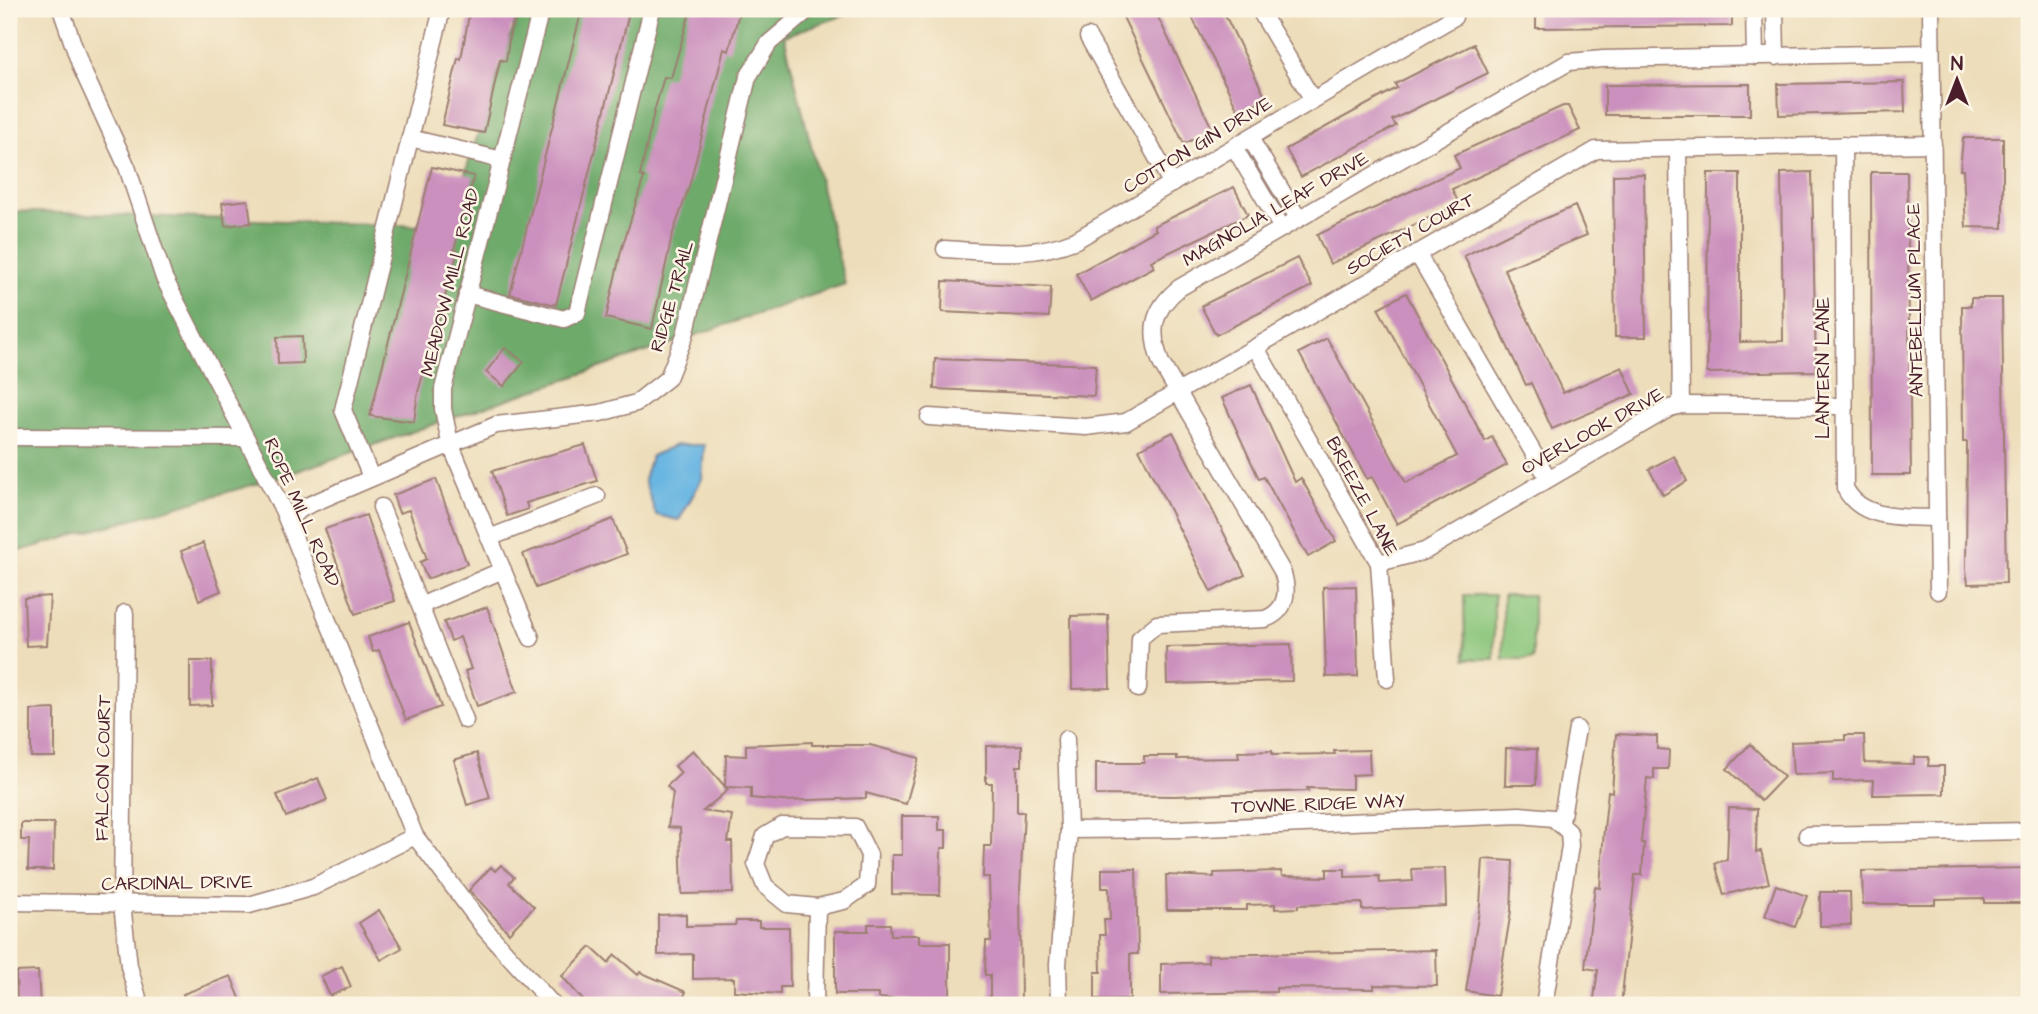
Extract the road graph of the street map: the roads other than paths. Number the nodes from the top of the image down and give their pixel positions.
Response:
1 (61, 9) edge
2 (442, 9) edge
3 (541, 9) edge
4 (652, 9) edge
5 (809, 9) edge
6 (1259, 9) edge
7 (1754, 9) edge
8 (1775, 9) edge
9 (1931, 9) edge
10 (1454, 17) dead end
11 (1088, 37) dead end
12 (1931, 53) junction
13 (1755, 57) junction
14 (1776, 57) junction
15 (1313, 100) junction
16 (410, 138) junction
17 (1250, 138) junction
18 (1933, 144) junction
19 (1843, 145) junction
20 (1234, 147) junction
21 (1678, 148) junction
22 (502, 160) junction
23 (1172, 184) junction
24 (1298, 218) junction
25 (1282, 228) junction
26 (945, 249) dead end
27 (1417, 253) junction
28 (467, 295) junction
29 (1256, 348) junction
30 (1178, 393) junction
31 (1681, 405) junction
32 (1843, 406) junction
33 (929, 417) dead end
34 (9, 437) edge
35 (246, 438) junction
36 (450, 443) junction
37 (371, 477) junction
38 (1548, 478) junction
39 (597, 496) dead end
40 (381, 507) dead end
41 (1937, 518) junction
42 (287, 519) junction
43 (489, 538) junction
44 (1379, 563) junction
45 (503, 570) junction
46 (1938, 590) dead end
47 (422, 605) junction
48 (125, 614) dead end
49 (531, 638) dead end
50 (1387, 679) dead end
51 (1138, 688) dead end
52 (465, 720) dead end
53 (1577, 729) dead end
54 (1066, 739) dead end
55 (1561, 822) junction
56 (1069, 830) junction
57 (2029, 831) edge
58 (1807, 835) dead end
59 (415, 836) junction
60 (9, 902) edge
61 (122, 904) junction
62 (817, 907) junction
63 (140, 1005) edge
64 (553, 1005) edge
65 (815, 1005) edge
66 (1059, 1005) edge
67 (1544, 1005) edge

1 - 35 street, ROPE MILL ROAD
2 - 16 street
3 - 22 street, MEADOW MILL ROAD
4 - 28 street
5 - 36 street, RIDGE TRAIL
6 - 15 street
7 - 13 street
8 - 14 street
9 - 12 street, ANTEBELLUM PLACE
10 - 15 street, COTTON GIN DRIVE
11 - 23 street
12 - 14 street, MAGNOLIA LEAF DRIVE
12 - 18 street, ANTEBELLUM PLACE
13 - 14 street, MAGNOLIA LEAF DRIVE
13 - 24 street, MAGNOLIA LEAF DRIVE
15 - 17 street, COTTON GIN DRIVE
16 - 22 street
16 - 37 street
17 - 20 street, COTTON GIN DRIVE
17 - 24 street
18 - 19 street, SOCIETY COURT
18 - 41 street, ANTEBELLUM PLACE
19 - 21 street, SOCIETY COURT
19 - 32 street, LANTERN LANE
20 - 23 street, COTTON GIN DRIVE
20 - 25 street
21 - 27 street, SOCIETY COURT
21 - 31 street
22 - 28 street, MEADOW MILL ROAD
23 - 26 street, COTTON GIN DRIVE
24 - 25 street, MAGNOLIA LEAF DRIVE
25 - 30 street, MAGNOLIA LEAF DRIVE
27 - 29 street, SOCIETY COURT
27 - 38 street
28 - 36 street, MEADOW MILL ROAD
29 - 30 street, SOCIETY COURT
29 - 44 street, BREEZE LANE
30 - 33 street, SOCIETY COURT
30 - 51 street, MAGNOLIA LEAF DRIVE
31 - 32 street, OVERLOOK DRIVE
31 - 38 street, OVERLOOK DRIVE
32 - 41 street, LANTERN LANE
34 - 35 street
35 - 42 street, ROPE MILL ROAD
36 - 37 street, RIDGE TRAIL
36 - 43 street, MEADOW MILL ROAD
37 - 42 street, RIDGE TRAIL
38 - 44 street, OVERLOOK DRIVE
39 - 43 street
40 - 47 street
41 - 46 street, ANTEBELLUM PLACE
42 - 59 street, ROPE MILL ROAD
43 - 45 street, MEADOW MILL ROAD
44 - 50 street, BREEZE LANE
45 - 47 street
45 - 49 street, MEADOW MILL ROAD
47 - 52 street
48 - 61 street, FALCON COURT
53 - 55 street
54 - 56 street
55 - 56 street, TOWNE RIDGE WAY
55 - 67 street
56 - 66 street
57 - 58 street
59 - 61 street, CARDINAL DRIVE
59 - 64 street, ROPE MILL ROAD
60 - 61 street, CARDINAL DRIVE
61 - 63 street, FALCON COURT
62 - 62 street
62 - 65 street

